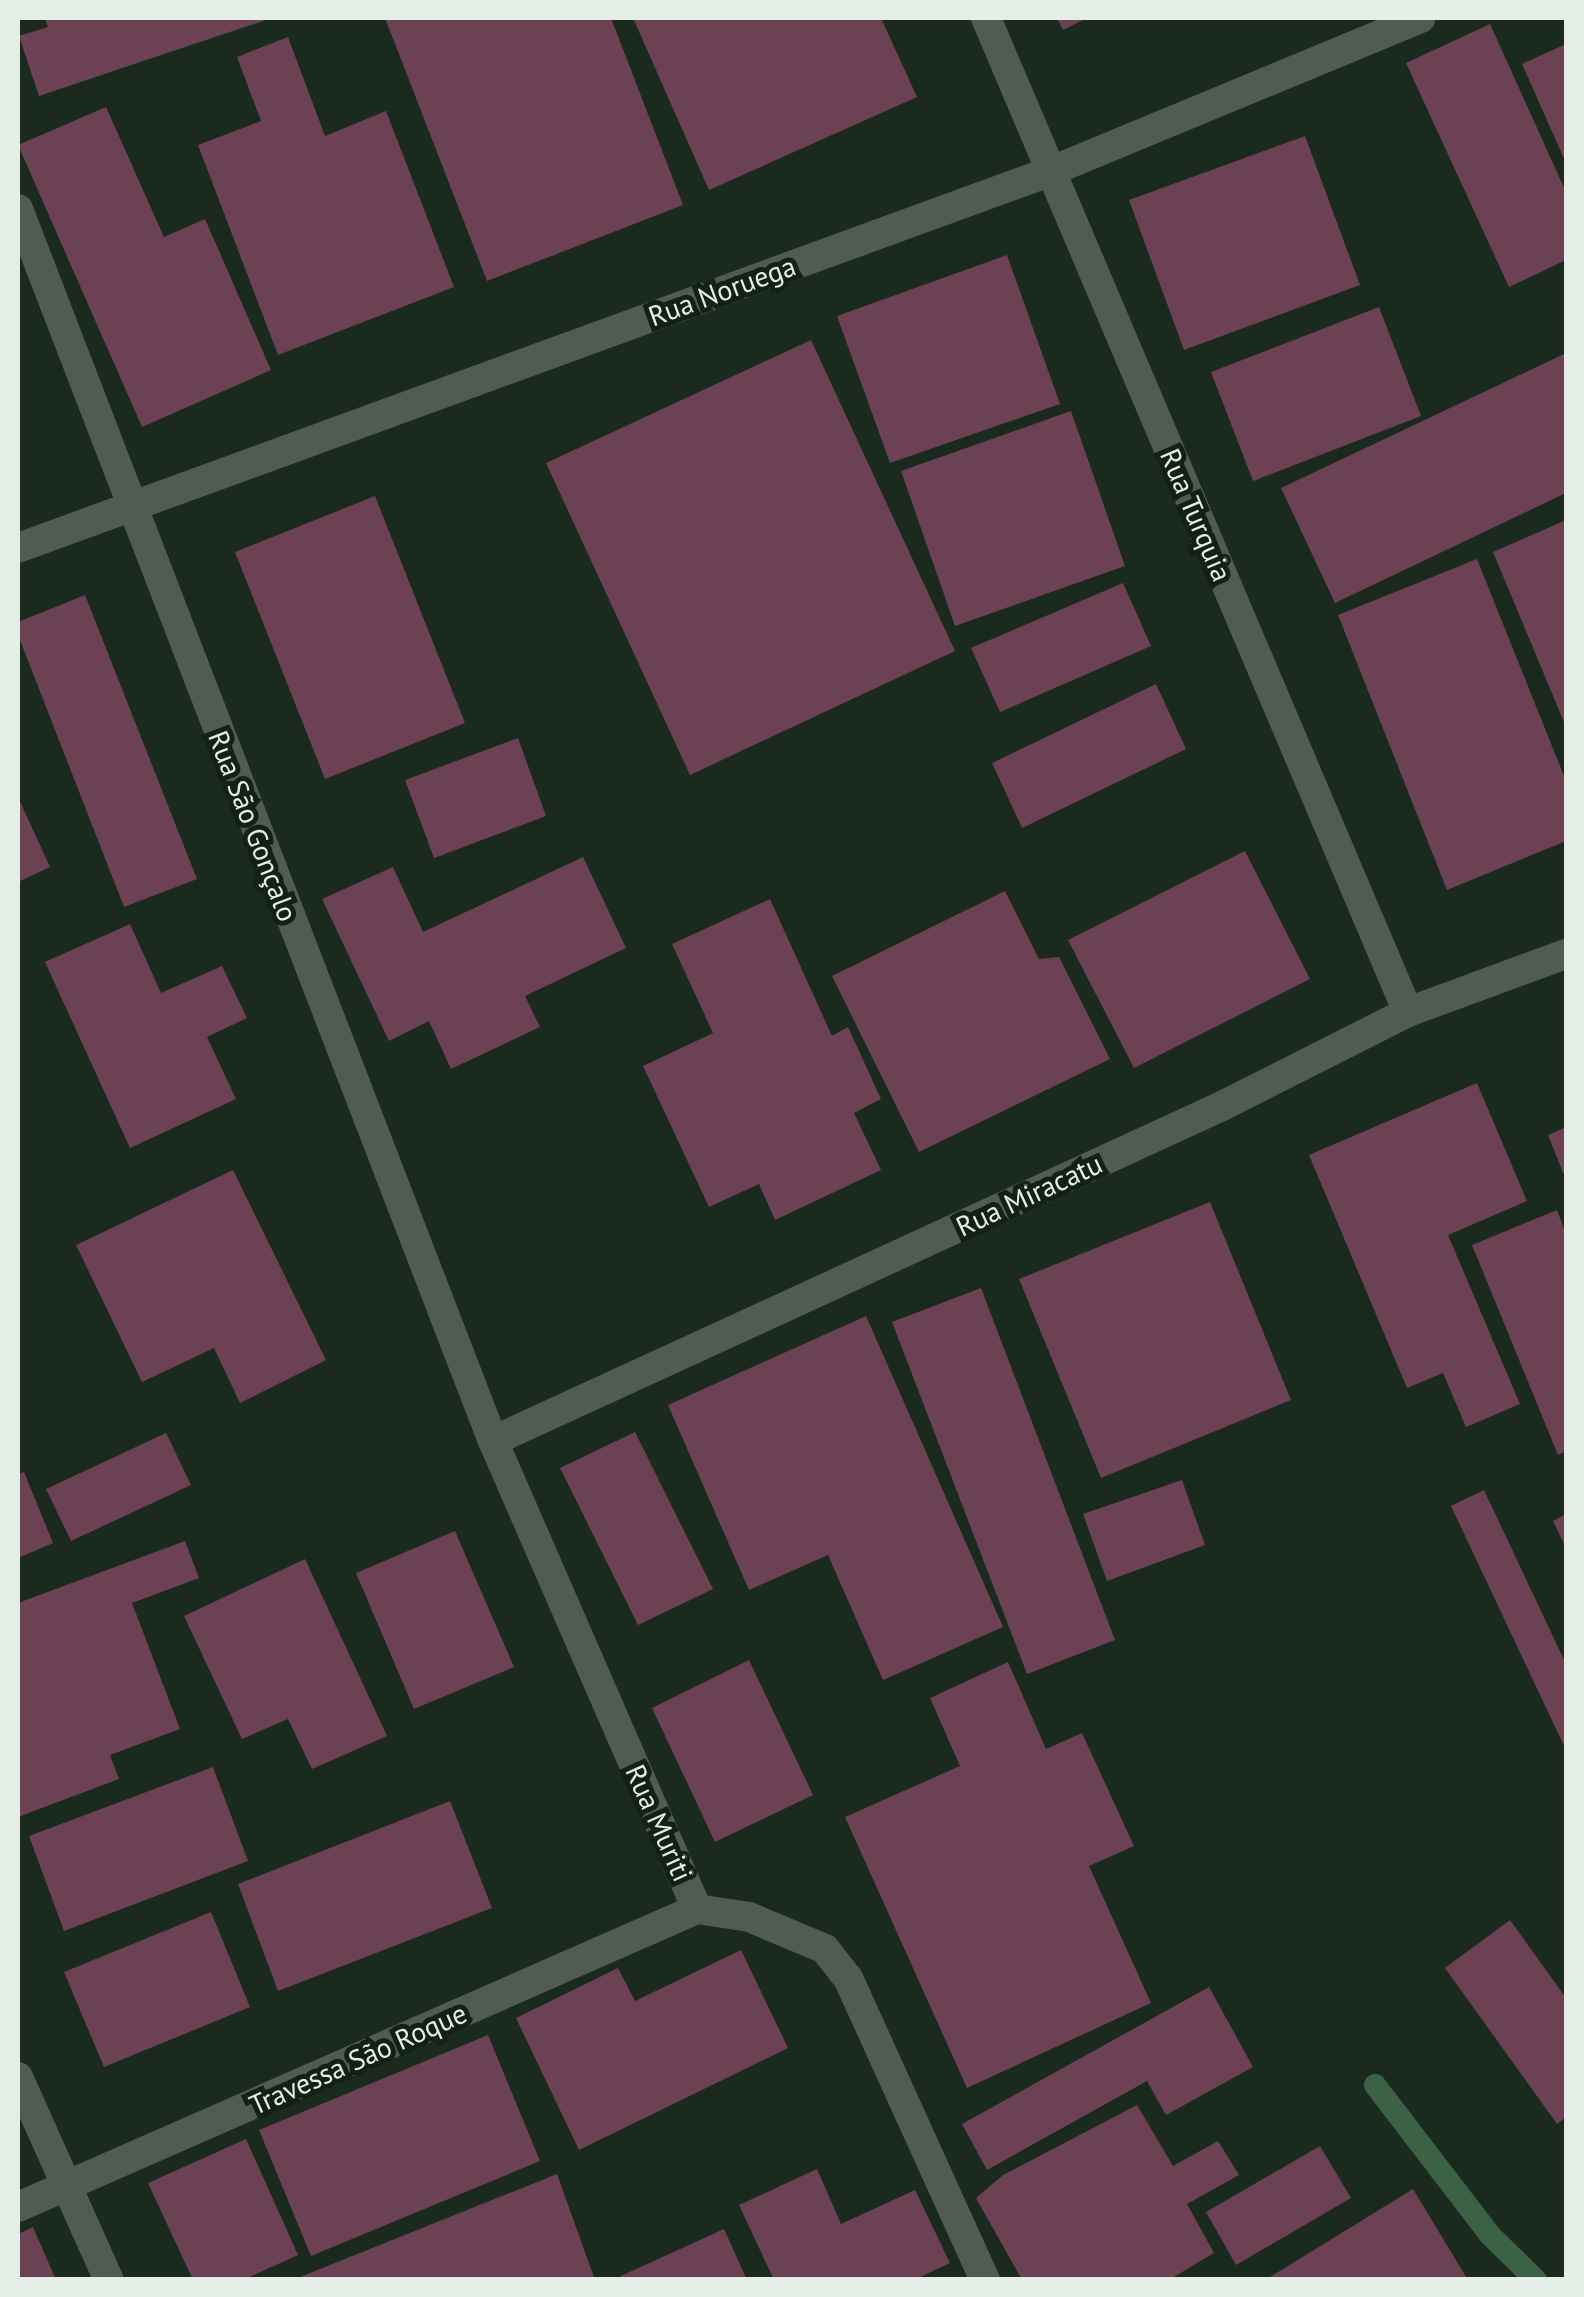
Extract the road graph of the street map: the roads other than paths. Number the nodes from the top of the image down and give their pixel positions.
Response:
1 (986, 18) edge
2 (1420, 18) edge
3 (1049, 172) junction
4 (18, 209) edge
5 (130, 509) junction
6 (18, 548) edge
7 (1566, 954) edge
8 (1408, 1012) junction
9 (492, 1441) junction
10 (697, 1909) junction
11 (18, 2076) edge
12 (69, 2187) junction
13 (18, 2207) edge
14 (109, 2280) edge
15 (985, 2280) edge

1 - 3 street, Rua Turquia
2 - 3 street, Rua Noruega
3 - 5 street, Rua Noruega
3 - 8 street, Rua Turquia
4 - 5 street, Rua São Gonçalo
5 - 6 street, Rua Noruega
5 - 9 street, Rua São Gonçalo
7 - 8 street, Rua Miracatu
8 - 9 street, Rua Miracatu
9 - 10 street, Rua Muriti
10 - 12 street, Travessa São Roque
10 - 15 street, Rua Muriti
11 - 12 street
12 - 13 street, Travessa São Roque
12 - 14 street

